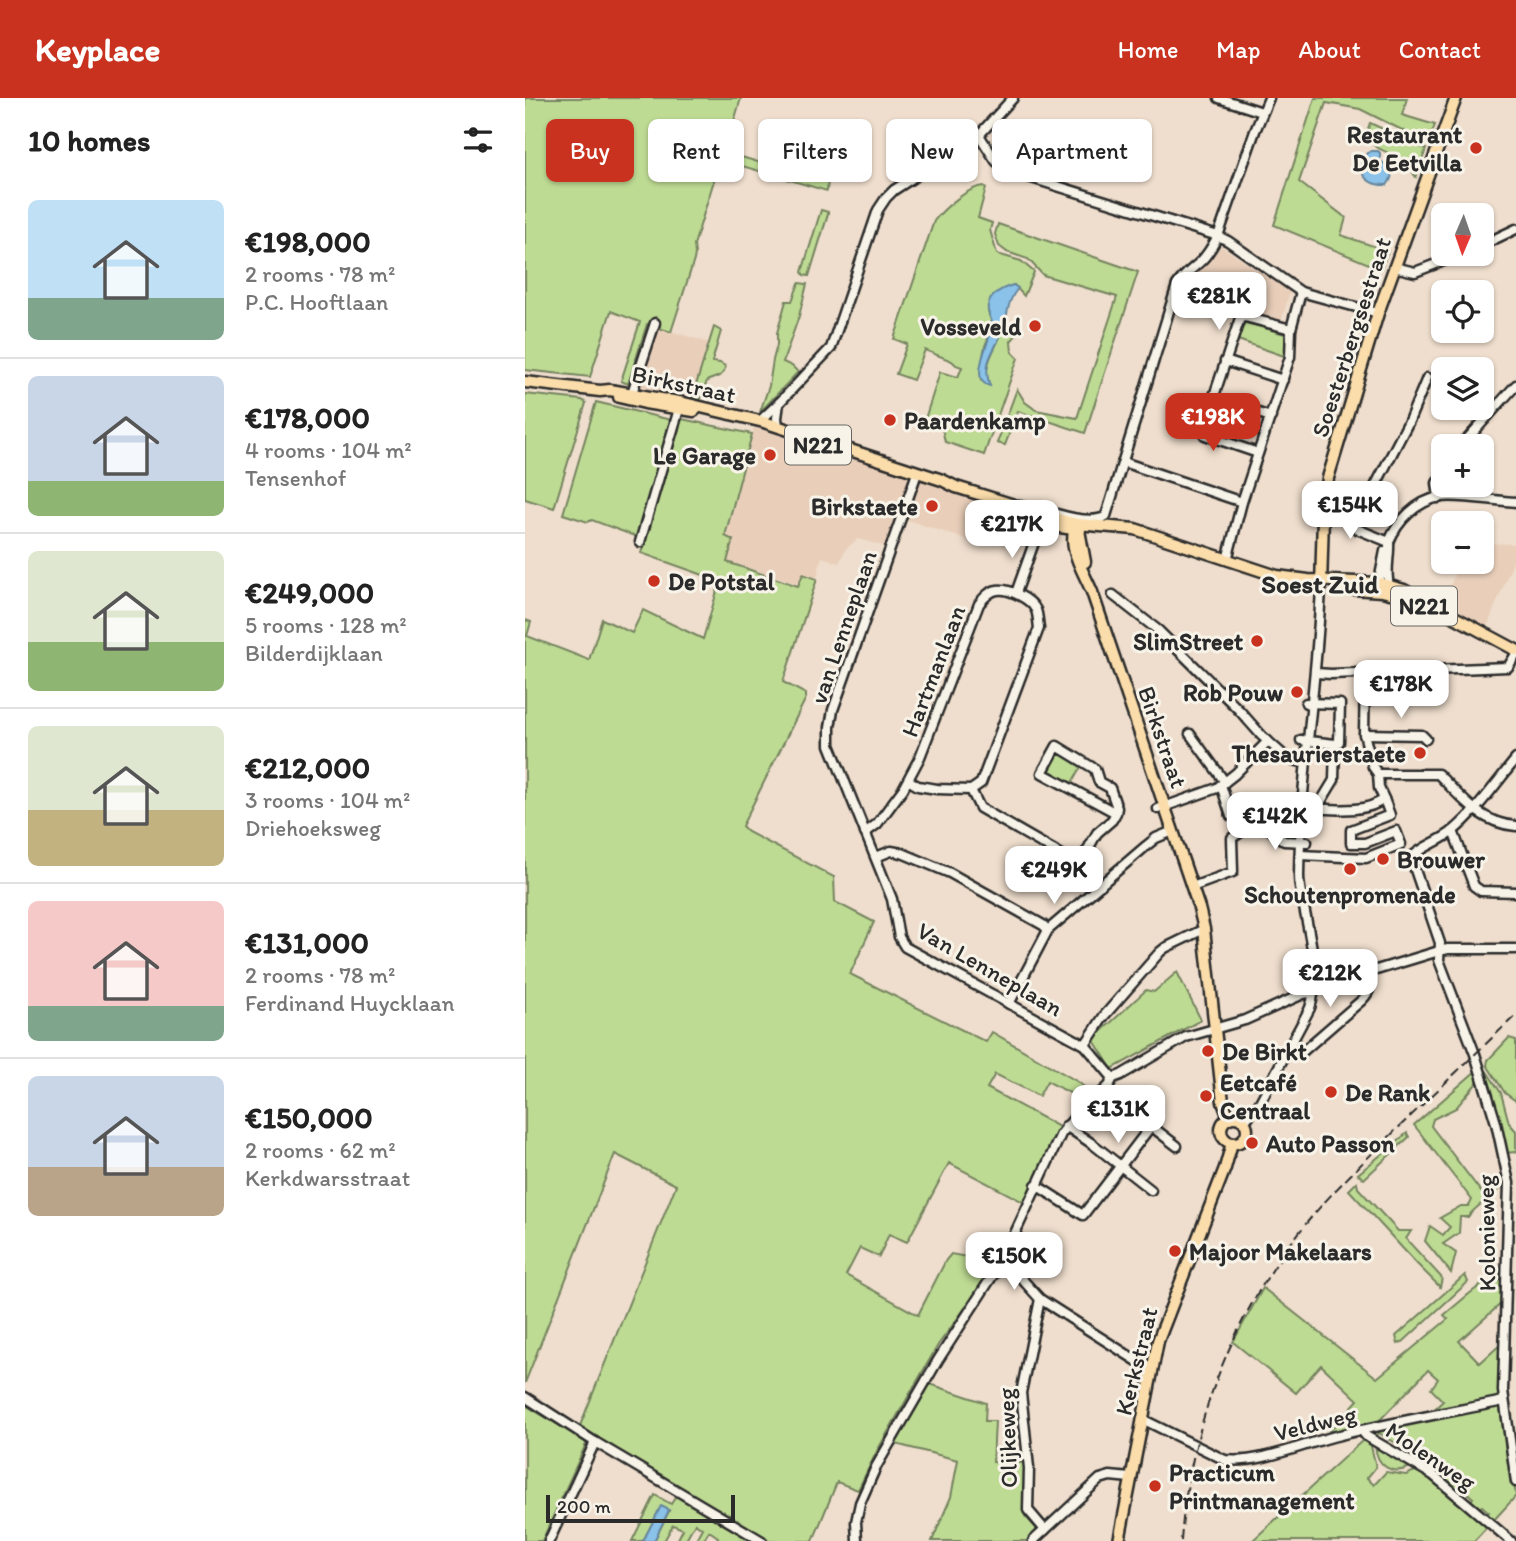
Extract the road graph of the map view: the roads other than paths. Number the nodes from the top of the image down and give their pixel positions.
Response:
1 (1013, 98) edge
2 (1219, 98) edge
3 (1269, 98) edge
4 (1456, 98) edge
5 (1262, 112) junction
6 (979, 135) junction
7 (1516, 229) edge
8 (1218, 236) junction
9 (1495, 239) edge
10 (1431, 266) edge
11 (1394, 267) junction
12 (1301, 292) junction
13 (1378, 313) junction
14 (655, 323) dead end
15 (1291, 329) junction
16 (1225, 361) junction
17 (1427, 378) dead end
18 (1283, 380) junction
19 (525, 382) edge
20 (1516, 385) edge
21 (602, 391) junction
22 (632, 393) junction
23 (1213, 398) junction
24 (663, 400) junction
25 (779, 403) junction
26 (683, 404) junction
27 (1271, 417) junction
28 (760, 421) junction
29 (778, 426) junction
30 (1472, 434) edge
31 (1258, 453) junction
32 (1123, 462) junction
33 (916, 475) junction
34 (1439, 498) joint
35 (1243, 502) junction
36 (1516, 502) edge
37 (1045, 510) dead end
38 (1077, 528) junction
39 (1036, 537) dead end
40 (640, 542) dead end
41 (1389, 542) junction
42 (1227, 560) junction
43 (1377, 583) junction
44 (1321, 584) junction
45 (1389, 585) junction
46 (1016, 593) junction
47 (1113, 595) dead end
48 (1516, 654) edge
49 (1365, 672) junction
50 (1316, 673) junction
51 (1309, 703) junction
52 (1190, 734) dead end
53 (1364, 734) junction
54 (1426, 739) dead end
55 (1268, 741) junction
56 (1305, 741) junction
57 (1335, 744) junction
58 (1516, 759) edge
59 (1306, 763) junction
60 (1378, 774) junction
61 (908, 779) junction
62 (1223, 783) junction
63 (971, 790) junction
64 (1384, 799) junction
65 (1162, 808) junction
66 (1303, 808) junction
67 (1317, 808) junction
68 (1474, 811) junction
69 (1116, 813) junction
70 (1231, 816) dead end
71 (1516, 826) edge
72 (1174, 831) junction
73 (1453, 831) junction
74 (865, 833) junction
75 (1304, 842) junction
76 (1300, 855) junction
77 (876, 857) junction
78 (1079, 865) junction
79 (1101, 885) junction
80 (1192, 887) junction
81 (1516, 892) edge
82 (1204, 929) junction
83 (1048, 930) junction
84 (1516, 949) edge
85 (1439, 951) junction
86 (1368, 973) junction
87 (1314, 989) junction
88 (1009, 1004) junction
89 (1215, 1027) junction
90 (1085, 1045) junction
91 (1289, 1048) junction
92 (1113, 1078) junction
93 (1229, 1118) junction
94 (1244, 1122) junction
95 (1066, 1126) junction
96 (1232, 1143) junction
97 (1177, 1146) dead end
98 (1121, 1166) junction
99 (1037, 1185) junction
100 (1151, 1190) dead end
101 (1003, 1266) junction
102 (1040, 1299) junction
103 (1152, 1367) junction
104 (525, 1397) edge
105 (1504, 1401) junction
106 (1142, 1419) junction
107 (1361, 1430) junction
108 (595, 1442) junction
109 (1131, 1478) junction
110 (1516, 1482) edge
111 (1045, 1530) junction
112 (549, 1541) edge
113 (762, 1541) edge
114 (857, 1541) edge
115 (1033, 1541) edge
116 (1119, 1541) edge
117 (1511, 1541) edge

1 - 6 street
2 - 5 street
3 - 5 street
4 - 11 main road, Soesterbergsestraat
5 - 8 street
6 - 8 street
6 - 25 street
7 - 9 street
8 - 12 street
8 - 32 street
10 - 11 street
11 - 13 main road, Soesterbergsestraat
12 - 13 street
12 - 15 street
13 - 44 main road, Soesterbergsestraat
14 - 22 street
15 - 16 street
15 - 18 street
16 - 18 street
16 - 23 street
17 - 41 street
18 - 27 street
19 - 21 main road, Birkstraat / N221
20 - 30 street
21 - 22 main road, Birkstraat / N221
21 - 24 main road, Birkstraat / N221
22 - 24 main road, Birkstraat / N221
23 - 27 street
23 - 31 street
24 - 26 main road, Birkstraat / N221
25 - 28 street
25 - 29 street
26 - 28 main road, Birkstraat / N221
26 - 33 main road, Birkstraat / N221
26 - 40 street
27 - 31 street
28 - 29 main road, Birkstraat / N221
29 - 33 main road, Birkstraat / N221
31 - 35 street
32 - 35 street
32 - 37 street
33 - 38 main road, Birkstraat / N221
33 - 74 street, van Lenneplaan
34 - 36 street
34 - 41 street
35 - 42 street
38 - 42 main road, N221
38 - 65 main road, Birkstraat
39 - 46 street
41 - 43 street
41 - 45 street
42 - 44 main road, N221
43 - 44 main road, N221
43 - 45 main road, N221
44 - 48 main road, N221
44 - 50 street, Soesterbergsestraat
45 - 48 main road, N221
46 - 61 street, Hartmanlaan
46 - 63 street
47 - 55 street
48 - 49 street
49 - 50 street
49 - 53 street
50 - 51 street, Soesterbergsestraat
51 - 56 street, Soesterbergsestraat
51 - 57 street
52 - 62 street
53 - 54 street
53 - 60 street
55 - 59 street
55 - 62 street
56 - 57 street
56 - 59 street, Soesterbergsestraat
57 - 67 street
58 - 68 street
59 - 66 street, Soesterbergsestraat
60 - 64 street
60 - 68 street
61 - 63 street
61 - 74 street, Hartmanlaan
62 - 65 street
62 - 70 street
63 - 78 street
64 - 67 street
64 - 76 street
65 - 72 main road, Birkstraat
66 - 67 street
66 - 75 street, Soesterbergsestraat
68 - 71 street
68 - 73 street
69 - 69 street
69 - 78 street
72 - 79 street
72 - 80 main road, Birkstraat
73 - 81 street
73 - 85 street, Kolonieweg
74 - 77 street, Van Lenneplaan
75 - 76 street, Soesterbergsestraat
75 - 80 street
76 - 87 street, Soesterbergsestraat
77 - 83 street
77 - 88 street, Van Lenneplaan
78 - 79 street
79 - 83 street
80 - 82 main road, Birkstraat
82 - 89 main road, Birkstraat
82 - 90 street
83 - 88 street
84 - 85 street
85 - 86 street
85 - 105 street, Kolonieweg
86 - 87 street
86 - 91 street
87 - 89 street
87 - 91 street, Soesterbergsestraat
88 - 90 street, Van Lenneplaan
89 - 92 street
89 - 93 main road, Birkstraat
90 - 92 street, Van Lenneplaan
91 - 94 street, Soesterbergsestraat
92 - 95 street
93 - 94 main road
93 - 96 main road
94 - 96 main road
95 - 98 street
95 - 99 street
96 - 103 main road, Kerkstraat
97 - 98 street
98 - 99 street
98 - 100 street
99 - 101 street
101 - 102 street
101 - 114 street
102 - 103 street
102 - 111 street, Olijkeweg
103 - 106 main road, Kerkstraat
104 - 108 street
105 - 107 street, Veldweg
105 - 110 street, Kolonieweg
106 - 107 street, Veldweg
106 - 109 main road, Kerkstraat
107 - 117 street, Molenweg
108 - 112 street
108 - 113 street
109 - 111 street
109 - 116 main road, Kerkstraat
111 - 115 street

